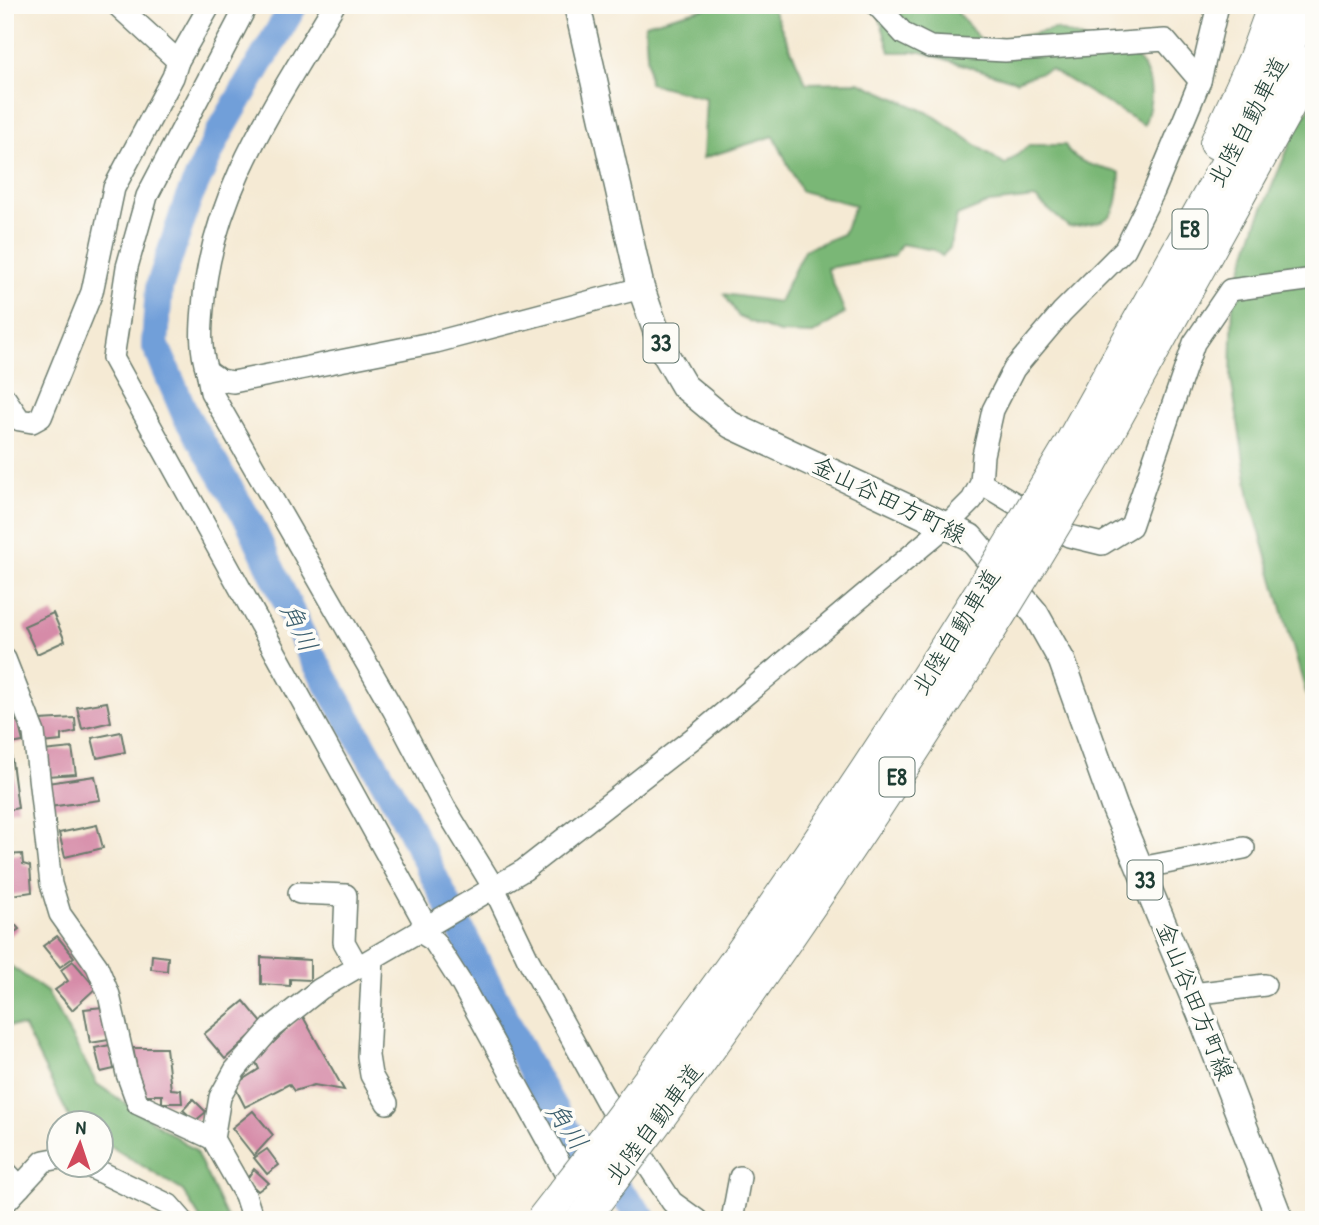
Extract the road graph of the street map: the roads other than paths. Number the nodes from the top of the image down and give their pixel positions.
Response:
1 (117, 5) edge
2 (210, 5) edge
3 (247, 5) edge
4 (334, 5) edge
5 (577, 5) edge
6 (877, 5) edge
7 (1218, 5) edge
8 (1274, 5) edge
9 (1308, 5) edge
10 (1314, 60) edge
11 (178, 61) junction
12 (1200, 81) junction
13 (1314, 279) edge
14 (641, 288) junction
15 (207, 371) junction
16 (5, 398) edge
17 (1089, 410) junction
18 (1078, 458) junction
19 (981, 483) junction
20 (947, 525) junction
21 (5, 659) edge
22 (1244, 848) dead end
23 (1140, 869) junction
24 (493, 889) junction
25 (299, 893) dead end
26 (422, 931) junction
27 (365, 963) junction
28 (1265, 985) dead end
29 (1193, 995) junction
30 (387, 1104) dead end
31 (217, 1147) junction
32 (46, 1160) edge
33 (740, 1177) dead end
34 (12, 1179) edge
35 (116, 1179) edge
36 (5, 1203) edge
37 (183, 1220) edge
38 (238, 1220) edge
39 (253, 1220) edge
40 (542, 1220) edge
41 (582, 1220) edge
42 (591, 1220) edge
43 (697, 1220) edge
44 (732, 1220) edge
45 (1280, 1220) edge

1 - 11 street
2 - 11 street
3 - 26 street
4 - 15 street
5 - 14 main road, 金山谷田方町線 / 33
6 - 12 street
7 - 12 street
8 - 17 highway
9 - 17 highway, 北陸自動車道 / E8
10 - 18 highway, 北陸自動車道 / E8
11 - 16 street
12 - 19 street
13 - 19 street
14 - 15 street
14 - 20 main road, 金山谷田方町線 / 33
15 - 24 street
17 - 18 highway, 北陸自動車道 / E8
18 - 40 highway, 北陸自動車道 / E8, bridge
18 - 41 highway, 北陸自動車道 / E8, bridge
19 - 20 street
20 - 23 main road, 金山谷田方町線 / 33
20 - 24 street
21 - 31 street
22 - 23 street
23 - 29 main road, 金山谷田方町線 / 33
24 - 26 street
24 - 43 street
25 - 27 street
26 - 27 street
26 - 42 street
27 - 30 street
27 - 31 street
28 - 29 street
29 - 45 main road, 金山谷田方町線 / 33
31 - 38 street
31 - 39 street
32 - 34 street
33 - 44 street
34 - 36 street
35 - 37 street

